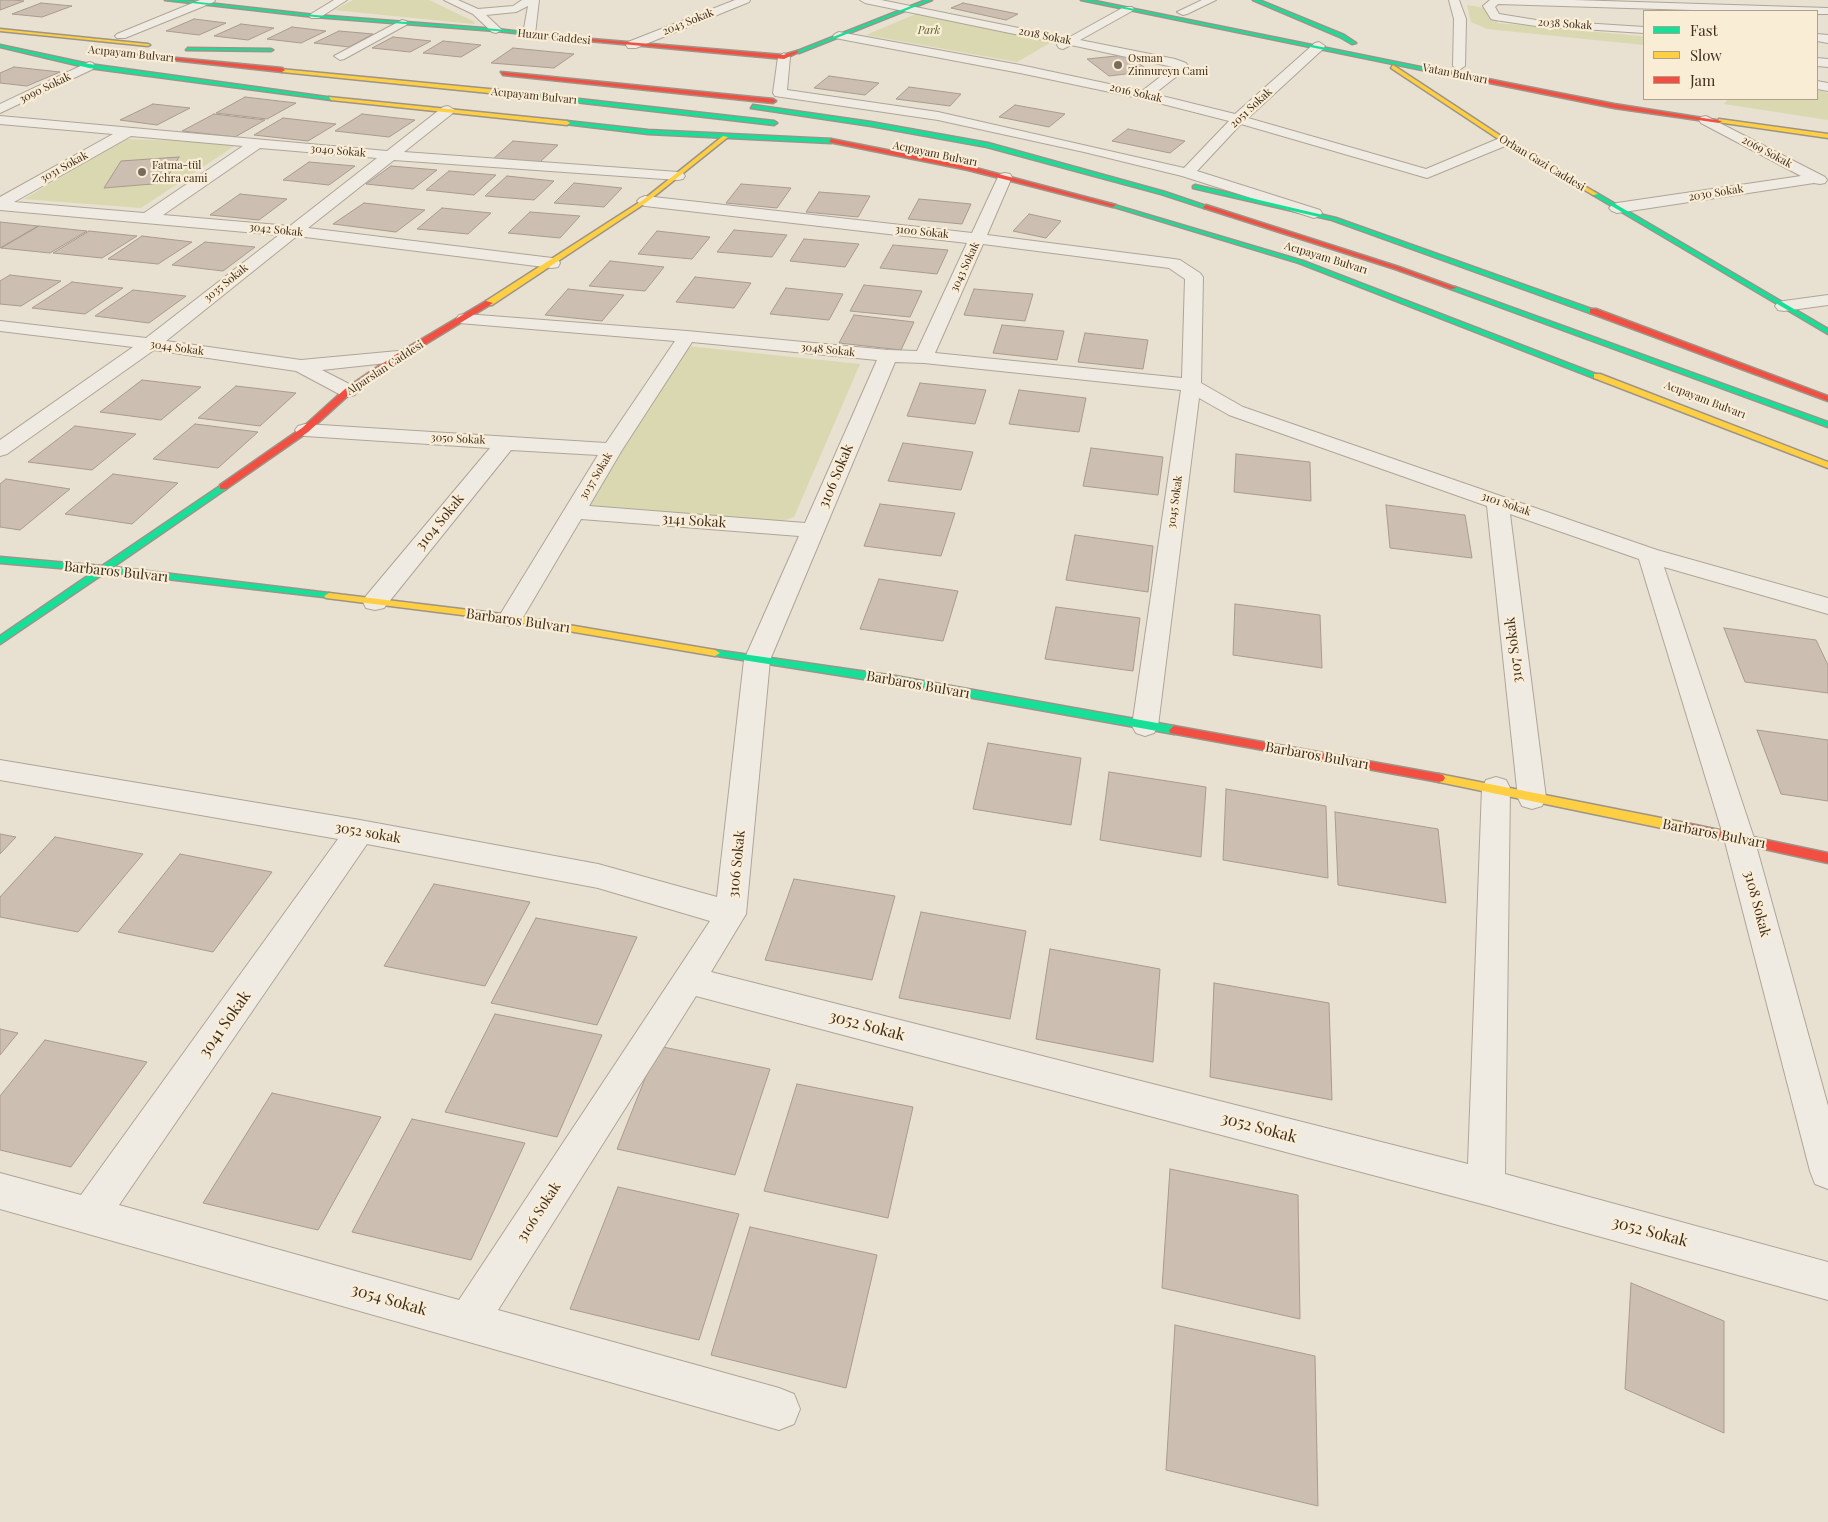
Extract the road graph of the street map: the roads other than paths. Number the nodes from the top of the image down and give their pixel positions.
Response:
1 (167, 0) edge
2 (342, 0) edge
3 (449, 0) edge
4 (529, 0) edge
5 (534, 0) edge
6 (745, 0) edge
7 (865, 0) edge
8 (930, 0) edge
9 (1083, 0) edge
10 (1211, 0) edge
11 (1255, 0) edge
12 (1454, 0) edge
13 (205, 2) edge
14 (712, 2) dead end
15 (731, 5) junction
16 (1125, 5) edge
17 (907, 9) junction
18 (1795, 10) edge
19 (477, 12) junction
20 (1183, 12) junction
21 (315, 16) junction
22 (0, 24) edge
23 (402, 24) junction
24 (1631, 29) junction
25 (0, 30) edge
26 (496, 30) junction
27 (1643, 30) edge
28 (529, 34) junction
29 (1643, 34) edge
30 (121, 36) junction
31 (839, 36) junction
32 (159, 40) dead end
33 (0, 41) edge
34 (1070, 41) junction
35 (177, 42) dead end
36 (632, 45) junction
37 (0, 46) edge
38 (1319, 46) junction
39 (1358, 46) junction
40 (188, 49) junction
41 (1053, 50) dead end
42 (335, 56) joint
43 (360, 58) dead end
44 (784, 58) junction
45 (1037, 60) dead end
46 (1381, 60) junction
47 (90, 66) junction
48 (1459, 66) junction
49 (1020, 69) junction
50 (487, 72) dead end
51 (1144, 95) junction
52 (1643, 100) edge
53 (1645, 100) edge
54 (0, 109) edge
55 (448, 110) junction
56 (1238, 119) junction
57 (0, 120) edge
58 (1706, 120) junction
59 (1828, 128) edge
60 (128, 132) junction
61 (1828, 136) edge
62 (725, 137) junction
63 (1505, 141) junction
64 (256, 144) junction
65 (388, 156) junction
66 (1122, 169) dead end
67 (1187, 173) junction
68 (678, 176) junction
69 (1151, 176) dead end
70 (1005, 177) junction
71 (1822, 181) edge
72 (645, 201) junction
73 (0, 204) edge
74 (1616, 208) junction
75 (149, 217) junction
76 (1334, 219) junction
77 (292, 231) junction
78 (978, 238) junction
79 (1312, 254) dead end
80 (552, 262) junction
81 (1339, 262) dead end
82 (1376, 274) dead end
83 (1194, 277) joint
84 (1828, 300) edge
85 (1784, 306) junction
86 (465, 319) junction
87 (0, 326) edge
88 (1828, 332) edge
89 (687, 336) junction
90 (150, 344) junction
91 (888, 356) junction
92 (398, 357) junction
93 (924, 357) junction
94 (301, 366) junction
95 (1191, 384) junction
96 (348, 391) junction
97 (1828, 399) edge
98 (1828, 424) edge
99 (305, 430) junction
100 (506, 442) junction
101 (0, 450) edge
102 (612, 450) junction
103 (1828, 465) edge
104 (1497, 501) junction
105 (574, 512) junction
106 (813, 530) junction
107 (1649, 555) junction
108 (0, 560) edge
109 (104, 570) junction
110 (375, 602) junction
111 (1828, 606) edge
112 (510, 618) junction
113 (0, 641) edge
114 (758, 660) junction
115 (1145, 726) junction
116 (0, 770) edge
117 (1496, 788) junction
118 (1532, 798) junction
119 (360, 831) junction
120 (1739, 838) junction
121 (1828, 858) edge
122 (732, 914) junction
123 (689, 980) junction
124 (1828, 1171) edge
125 (1486, 1187) junction
126 (0, 1191) edge
127 (89, 1216) junction
128 (1828, 1281) edge
129 (468, 1322) junction
130 (779, 1409) dead end

1 - 13 main road, Huzur Caddesi
2 - 21 street
3 - 19 street
4 - 19 street
5 - 28 street
6 - 15 street, 2043 Sokak
7 - 17 street, 2018 Sokak
8 - 17 main road, Huzur Caddesi
9 - 16 main road, Vatan Bulvarı
10 - 20 street
11 - 39 main road, Orhan Gazi Caddesi
12 - 48 street
13 - 21 main road, Huzur Caddesi
13 - 30 street
14 - 15 street
15 - 36 street, 2043 Sokak
16 - 20 main road, Vatan Bulvarı
16 - 34 street
16 - 38 main road, Vatan Bulvarı
17 - 31 main road, Huzur Caddesi
17 - 34 street, 2018 Sokak
18 - 24 street, 2038 Sokak
19 - 26 street
20 - 39 main road, Vatan Bulvarı
21 - 23 main road, Huzur Caddesi
22 - 30 main road
23 - 26 main road, Huzur Caddesi
23 - 42 street
24 - 27 street, 2038 Sokak
24 - 29 street
25 - 40 main road, Acıpayam Bulvarı
26 - 28 main road, Huzur Caddesi
28 - 36 main road, Huzur Caddesi
30 - 32 main road
31 - 44 main road, Huzur Caddesi
31 - 49 street, 2016 Sokak
33 - 79 main road, Acıpayam Bulvarı
34 - 41 street
34 - 51 street, 2018 Sokak
35 - 40 main road
36 - 44 main road, Huzur Caddesi
37 - 47 main road
38 - 46 main road, Vatan Bulvarı
38 - 56 street, 2051 Sokak
39 - 46 main road, Orhan Gazi Caddesi
39 - 48 main road, Vatan Bulvarı
40 - 98 main road, Acıpayam Bulvarı
42 - 43 main road
44 - 67 street
45 - 49 street
46 - 58 main road, Vatan Bulvarı
46 - 63 main road, Orhan Gazi Caddesi
47 - 54 street, 3090 Sokak
47 - 55 main road
48 - 52 main road, Vatan Bulvarı
49 - 51 street, 2016 Sokak
50 - 66 main road
51 - 56 street, 2016 Sokak
53 - 59 main road, Vatan Bulvarı
55 - 62 main road
55 - 65 street, 3035 Sokak
56 - 63 street, 2016 Sokak
56 - 67 street, 2051 Sokak
57 - 60 street, 3040 Sokak
58 - 61 main road, Vatan Bulvarı
58 - 71 street, 2069 Sokak
60 - 64 street, 3040 Sokak
60 - 73 street, 3031 Sokak
62 - 68 main road, Alparslan Caddesi
62 - 70 main road
63 - 74 main road, Orhan Gazi Caddesi
64 - 65 street, 3040 Sokak
64 - 75 street
65 - 68 street, 3040 Sokak
65 - 77 street, 3035 Sokak
67 - 76 street
68 - 72 main road, Alparslan Caddesi
69 - 76 main road
70 - 78 street, 3043 Sokak
70 - 103 main road
71 - 74 street, 2030 Sokak
72 - 78 street, 3100 Sokak
72 - 80 main road, Alparslan Caddesi
73 - 75 street, 3042 Sokak
74 - 85 main road, Orhan Gazi Caddesi
75 - 77 street, 3042 Sokak
76 - 97 main road
77 - 80 street, 3042 Sokak
77 - 90 street, 3035 Sokak
78 - 83 street, 3100 Sokak
78 - 93 street, 3043 Sokak
80 - 86 main road, Alparslan Caddesi
81 - 82 main road, Acıpayam Bulvarı
83 - 95 street, 3045 Sokak
84 - 85 street
85 - 88 main road, Orhan Gazi Caddesi
86 - 89 street, 3048 Sokak
86 - 92 main road, Alparslan Caddesi
87 - 90 street, 3044 Sokak
89 - 91 street, 3048 Sokak
89 - 102 street, 3037 Sokak
90 - 94 street, 3044 Sokak
90 - 101 street, 3035 Sokak
91 - 93 street, 3048 Sokak
91 - 106 street, 3106 Sokak
92 - 94 street
92 - 96 main road, Alparslan Caddesi
93 - 95 street, 3048 Sokak
94 - 96 street, 3044 Sokak
95 - 104 street, 3101 Sokak
95 - 115 street, 3045 Sokak
96 - 99 main road, Alparslan Caddesi
99 - 100 street, 3050 Sokak
99 - 109 main road, Alparslan Caddesi
100 - 102 street, 3050 Sokak
100 - 110 street, 3104 Sokak
102 - 105 street, 3037 Sokak
104 - 107 street, 3101 Sokak
104 - 118 street, 3107 Sokak
105 - 106 street, 3141 Sokak
105 - 112 street, 3037 Sokak
106 - 114 street, 3106 Sokak
107 - 111 street, 3101 Sokak
107 - 120 street, 3108 Sokak
108 - 109 main road, Barbaros Bulvarı
109 - 110 main road, Barbaros Bulvarı
109 - 113 main road, Alparslan Caddesi
110 - 112 main road, Barbaros Bulvarı
112 - 114 main road, Barbaros Bulvarı
114 - 115 main road, Barbaros Bulvarı
114 - 122 street, 3106 Sokak
115 - 117 main road, Barbaros Bulvarı
116 - 119 street, 3052 sokak
117 - 118 main road, Barbaros Bulvarı
117 - 125 street
118 - 120 main road, Barbaros Bulvarı
119 - 122 street, 3052 sokak
119 - 127 street, 3041 Sokak
120 - 121 main road, Barbaros Bulvarı
120 - 124 street, 3108 Sokak
122 - 123 street, 3106 Sokak
123 - 125 street, 3052 Sokak
123 - 129 street, 3106 Sokak
125 - 128 street, 3052 Sokak
126 - 127 street, 3054 Sokak
127 - 129 street, 3054 Sokak
129 - 130 street, 3054 Sokak

